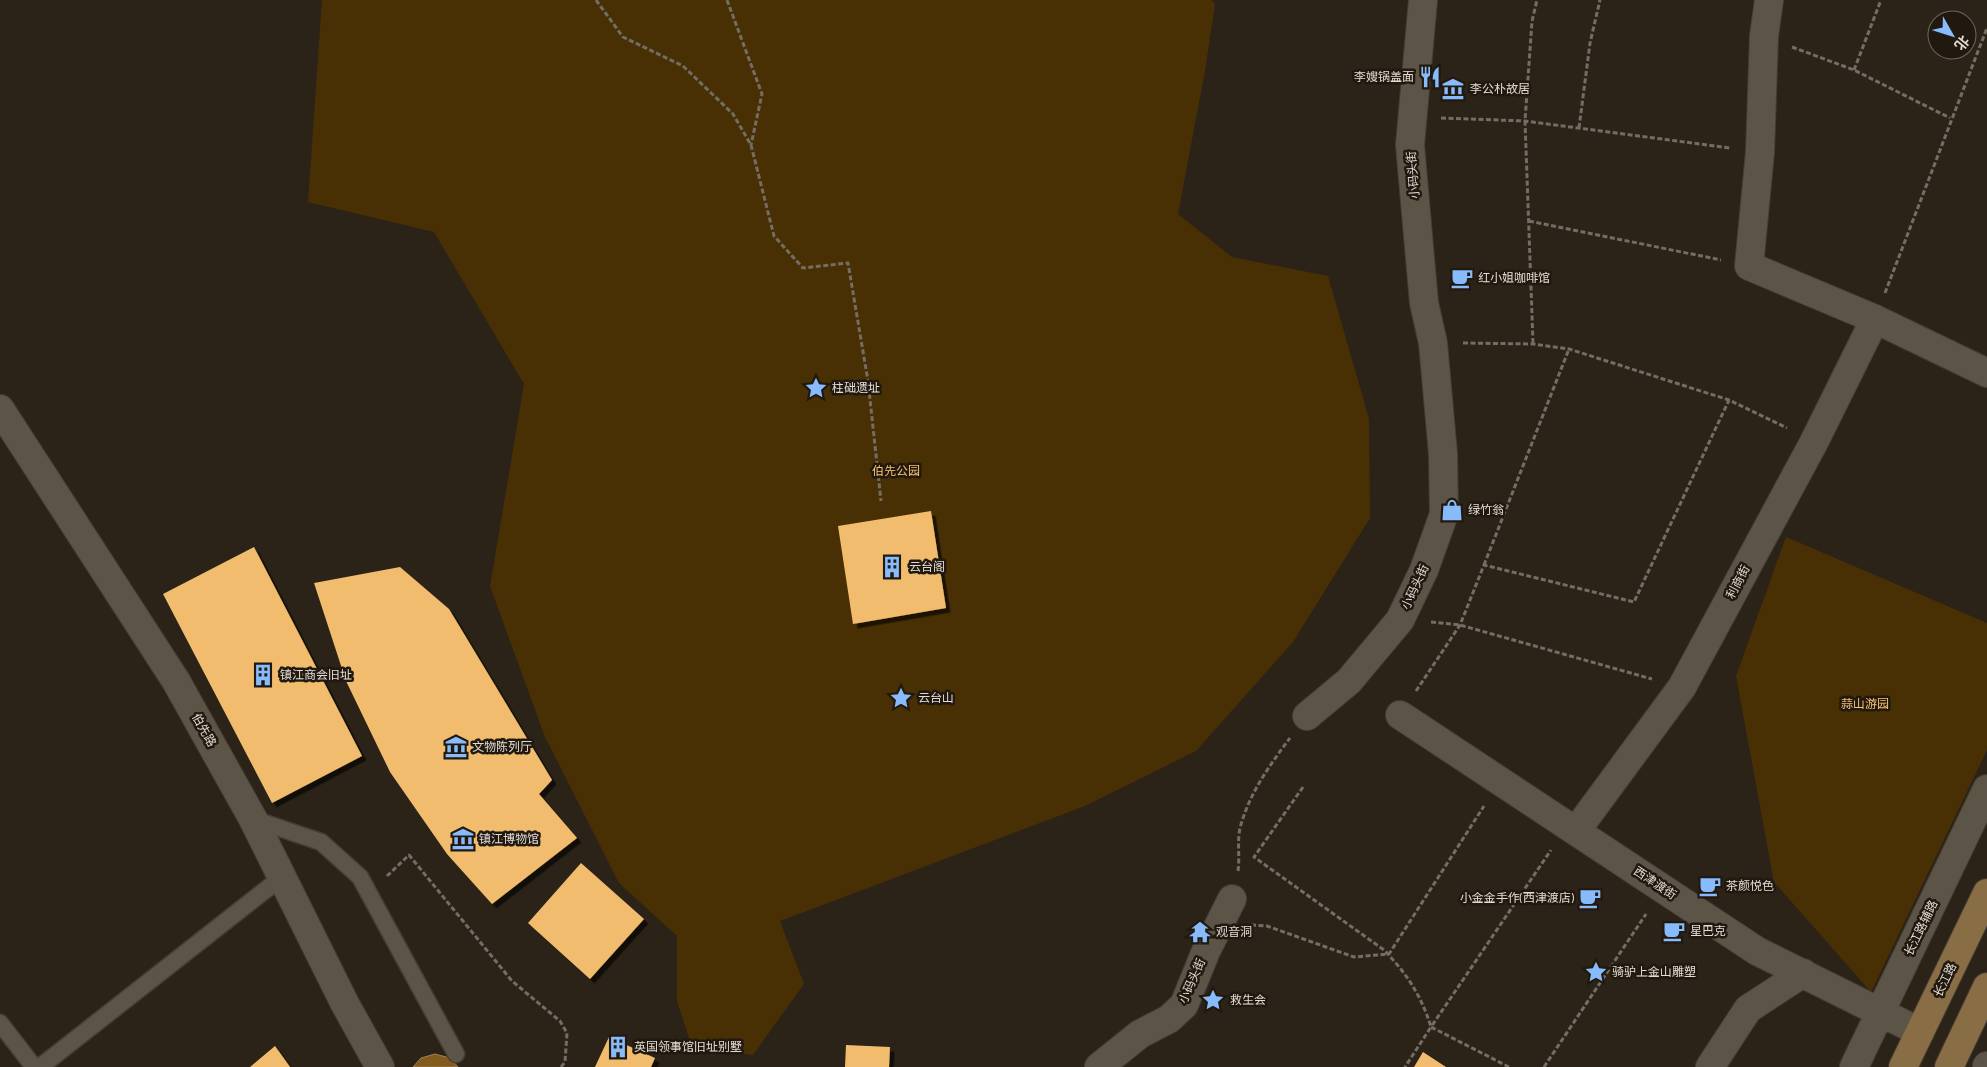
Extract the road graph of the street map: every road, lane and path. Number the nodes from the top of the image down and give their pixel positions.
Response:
1 (596, 0) edge
2 (726, 0) edge
3 (1423, 0) edge
4 (1537, 0) edge
5 (1600, 0) edge
6 (1769, 0) edge
7 (1882, 0) edge
8 (1987, 28) edge
9 (1764, 36) junction
10 (1854, 70) junction
11 (1413, 118) junction
12 (1950, 118) junction
13 (1525, 121) junction
14 (1579, 128) junction
15 (751, 145) junction
16 (1760, 152) junction
17 (1529, 221) junction
18 (1749, 266) junction
19 (1875, 319) junction
20 (1433, 343) junction
21 (1533, 344) junction
22 (1569, 349) junction
23 (1987, 373) edge
24 (1729, 400) junction
25 (0, 409) edge
26 (1814, 442) junction
27 (881, 501) dead end
28 (1484, 565) junction
29 (1460, 625) junction
30 (1682, 687) junction
31 (1400, 715) joint
32 (1307, 716) joint
33 (1500, 781) junction
34 (1303, 787) dead end
35 (1987, 790) edge
36 (253, 819) junction
37 (1576, 831) junction
38 (282, 877) junction
39 (1663, 888) junction
40 (1987, 893) edge
41 (369, 894) junction
42 (1226, 910) junction
43 (1389, 954) junction
44 (1803, 974) junction
45 (1987, 987) edge
46 (1881, 1012) junction
47 (0, 1023) edge
48 (1431, 1027) junction
49 (1920, 1032) junction
50 (456, 1054) dead end
51 (34, 1067) edge
52 (40, 1067) edge
53 (380, 1067) edge
54 (561, 1067) edge
55 (1099, 1067) edge
56 (1405, 1067) edge
57 (1509, 1067) edge
58 (1544, 1067) edge
59 (1710, 1067) edge
60 (1854, 1067) edge
61 (1902, 1067) edge
62 (1948, 1067) edge

1 - 15 path
2 - 15 path
3 - 11 street, 小码头街
4 - 13 path
5 - 14 path
6 - 9 street
7 - 10 path
8 - 12 path
9 - 10 path
9 - 16 street
10 - 12 path
11 - 13 path
11 - 20 street, 小码头街
12 - 19 path
13 - 14 path
13 - 17 path
14 - 16 path
15 - 27 path
16 - 18 street
17 - 18 path
17 - 21 path
18 - 19 street
19 - 23 street
19 - 26 street, 利商街
20 - 21 path
20 - 32 street, 小码头街
21 - 22 path
22 - 24 path
22 - 28 path
24 - 26 path
24 - 28 path
25 - 36 street, 伯先路
26 - 30 street, 利商街
28 - 29 path
29 - 30 path
29 - 31 path
30 - 37 street, 利商街
31 - 33 street, 西津渡街
32 - 42 path
33 - 37 street, 西津渡街
33 - 43 path
34 - 43 path
35 - 46 street, 长江路辅路
36 - 38 street, 伯先路
36 - 41 lane
37 - 39 street, 西津渡街
37 - 48 path
38 - 52 lane
38 - 53 street, 伯先路
39 - 44 street, 西津渡街
39 - 58 path
40 - 49 main road, 长江路
41 - 50 lane
41 - 54 path
42 - 43 path
42 - 55 street, 小码头街
43 - 48 path
44 - 46 street, 西津渡街
44 - 59 street
45 - 62 main road
46 - 49 street, 西津渡街
46 - 60 street, 长江路辅路
47 - 51 lane
48 - 56 path
48 - 57 path
49 - 61 main road, 长江路

